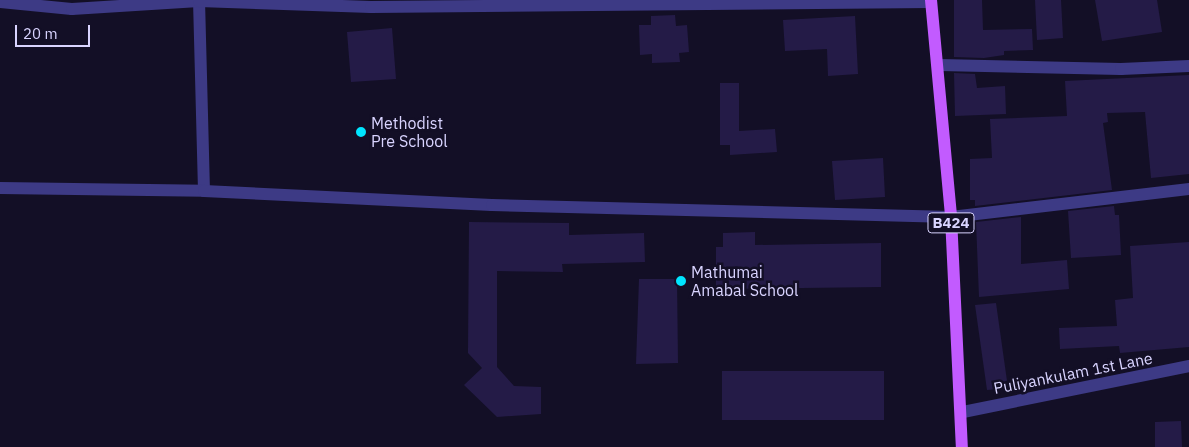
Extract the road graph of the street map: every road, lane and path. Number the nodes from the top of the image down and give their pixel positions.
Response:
1 (199, 0) edge
2 (931, 1) edge
3 (0, 2) edge
4 (371, 4) edge
5 (72, 5) edge
6 (940, 65) junction
7 (1189, 66) edge
8 (0, 188) edge
9 (1189, 189) edge
10 (204, 191) junction
11 (951, 217) junction
12 (1189, 366) edge
13 (963, 412) junction
14 (962, 447) edge

1 - 4 street
1 - 5 street
1 - 10 street
2 - 4 street
2 - 6 main road, B424
3 - 5 street
6 - 7 street
6 - 11 main road, B424
8 - 10 street
9 - 11 street
10 - 11 street
11 - 13 main road, B424
12 - 13 street, Puliyankulam 1st Lane
13 - 14 main road, B424

